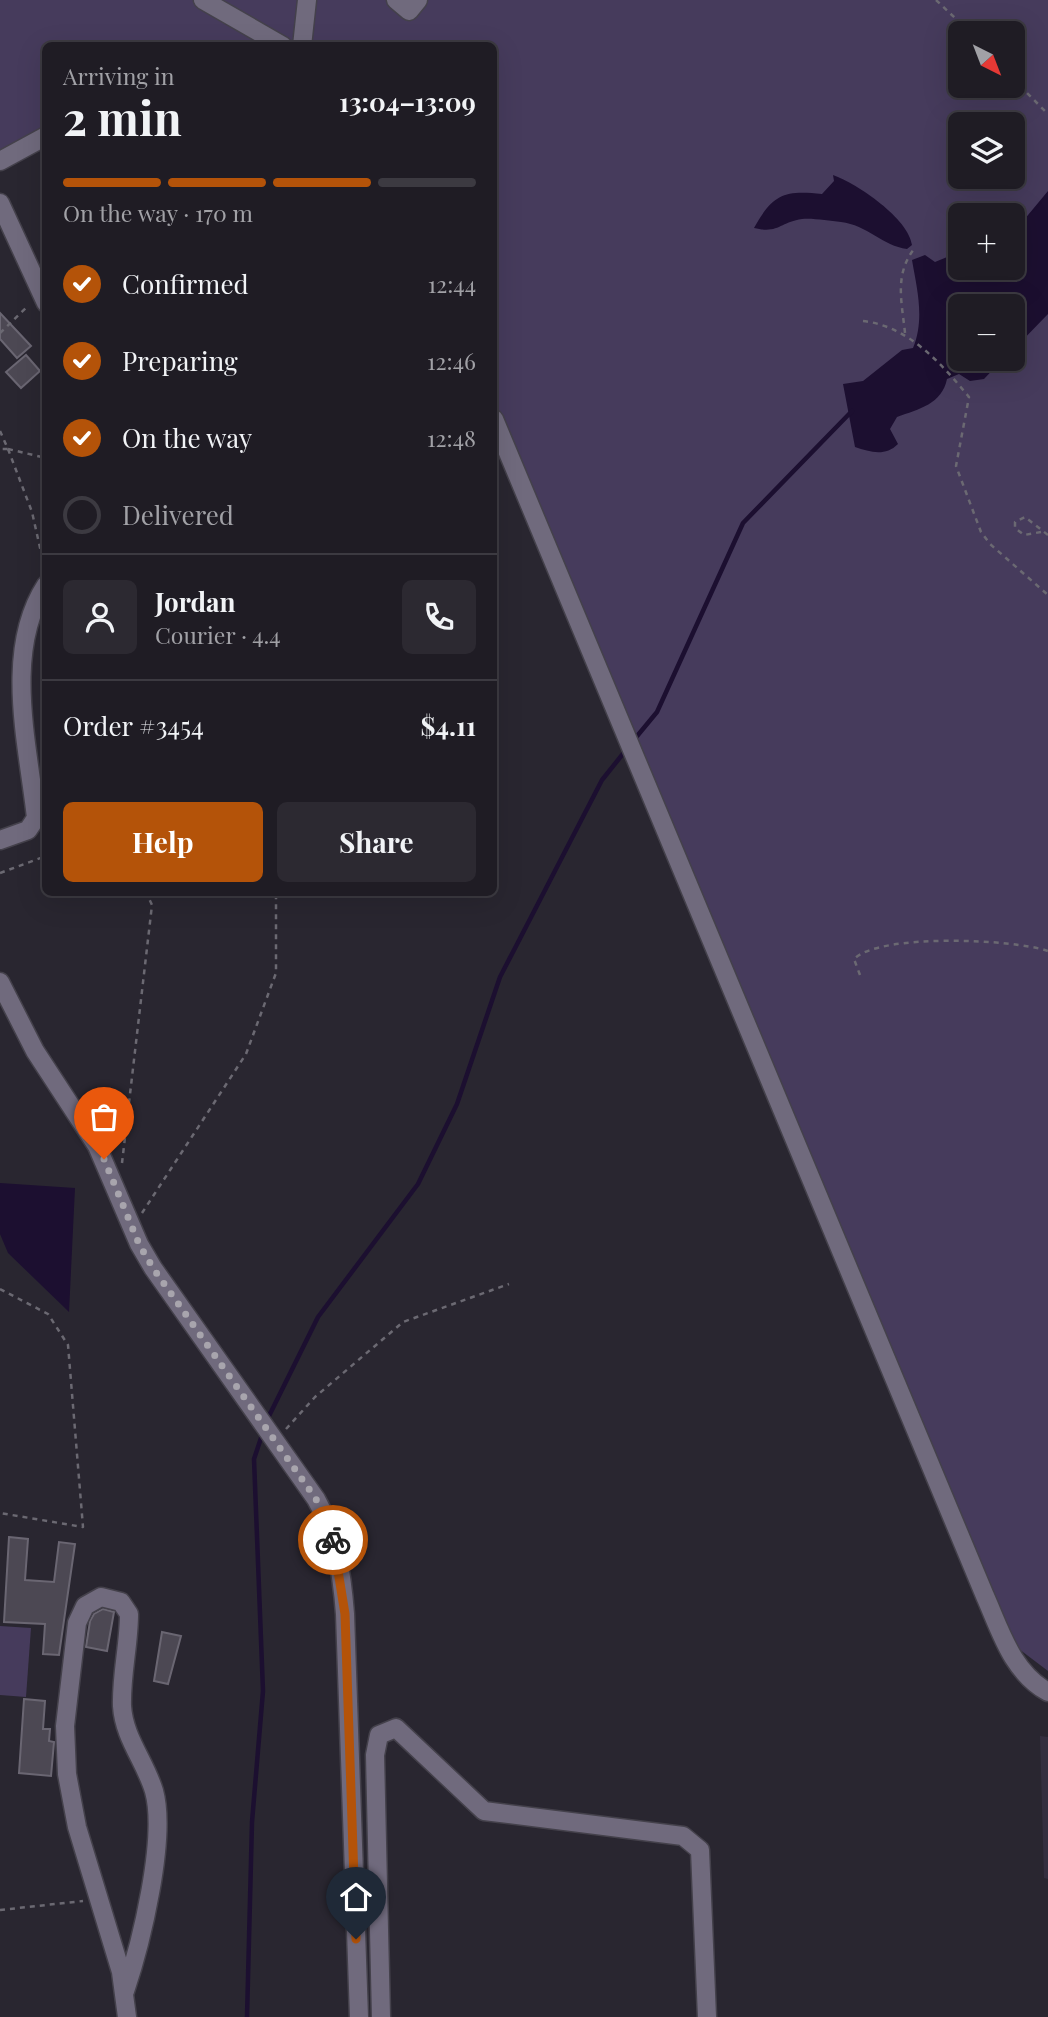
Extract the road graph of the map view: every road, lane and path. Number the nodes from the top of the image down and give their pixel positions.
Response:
1 (203, 0) edge
2 (307, 0) edge
3 (396, 0) edge
4 (418, 0) edge
5 (936, 0) edge
6 (958, 21) edge
7 (276, 42) edge
8 (302, 42) edge
9 (1026, 92) edge
10 (1048, 114) edge
11 (42, 137) edge
12 (0, 161) edge
13 (0, 203) edge
14 (914, 250) dead end
15 (42, 296) edge
16 (42, 299) edge
17 (863, 321) dead end
18 (0, 334) edge
19 (905, 335) junction
20 (497, 426) edge
21 (0, 431) edge
22 (0, 449) edge
23 (8, 449) junction
24 (42, 457) edge
25 (1041, 532) junction
26 (1048, 535) edge
27 (42, 554) edge
28 (42, 593) edge
29 (1048, 595) edge
30 (0, 840) edge
31 (42, 857) edge
32 (0, 873) edge
33 (148, 896) edge
34 (276, 896) edge
35 (1048, 951) edge
36 (860, 975) dead end
37 (0, 982) edge
38 (122, 1168) dead end
39 (132, 1228) junction
40 (509, 1284) dead end
41 (0, 1289) edge
42 (267, 1432) junction
43 (0, 1513) edge
44 (1048, 1692) edge
45 (96, 1899) junction
46 (0, 1910) edge
47 (124, 1991) junction
48 (127, 2017) edge
49 (359, 2017) edge
50 (381, 2017) edge
51 (707, 2017) edge

1 - 7 street
2 - 8 street
3 - 4 street
5 - 6 path
9 - 10 path
11 - 12 street
13 - 15 street
14 - 19 path
16 - 18 path
17 - 19 path
19 - 29 path
20 - 44 street
21 - 23 path
22 - 23 path
23 - 24 path
23 - 27 path
25 - 25 path
25 - 26 path
28 - 30 street
31 - 32 path
33 - 38 path
34 - 39 path
35 - 36 path
37 - 39 street
39 - 42 street
40 - 42 path
41 - 43 path
42 - 49 street
45 - 46 path
45 - 47 street
45 - 47 street
47 - 48 street
50 - 51 street

